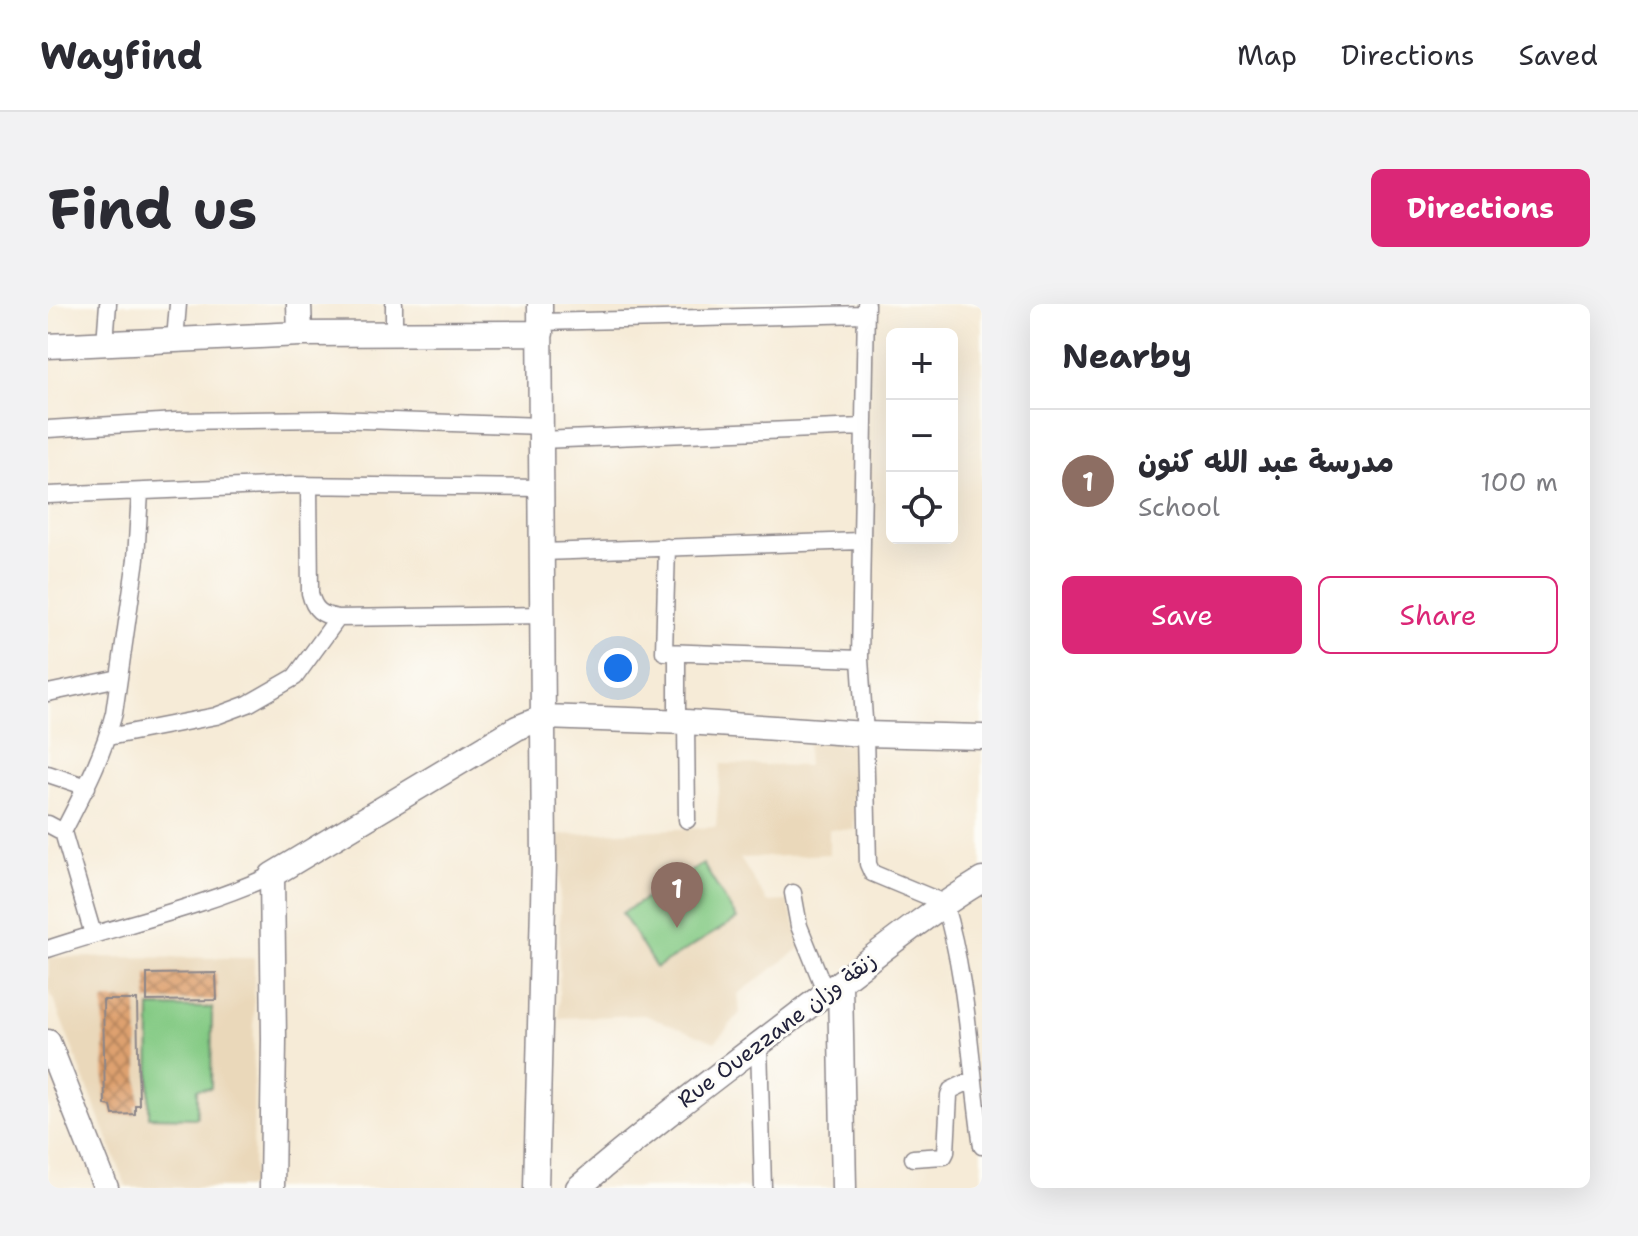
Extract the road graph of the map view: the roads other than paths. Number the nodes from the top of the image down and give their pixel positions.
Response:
1 (108, 304) edge
2 (178, 304) edge
3 (299, 304) edge
4 (394, 304) edge
5 (866, 309) edge
6 (741, 310) edge
7 (541, 320) edge
8 (300, 334) junction
9 (394, 334) junction
10 (175, 340) junction
11 (105, 343) junction
12 (48, 346) edge
13 (862, 427) junction
14 (48, 429) edge
15 (541, 433) junction
16 (309, 485) junction
17 (542, 488) junction
18 (140, 492) junction
19 (48, 495) edge
20 (860, 541) junction
21 (667, 547) junction
22 (543, 552) junction
23 (544, 615) junction
24 (338, 618) junction
25 (677, 654) junction
26 (860, 659) junction
27 (119, 678) junction
28 (48, 693) edge
29 (544, 717) junction
30 (681, 722) junction
31 (865, 734) junction
32 (108, 737) junction
33 (982, 737) edge
34 (48, 774) edge
35 (87, 787) junction
36 (687, 820) dead end
37 (56, 828) edge
38 (272, 875) junction
39 (982, 880) edge
40 (793, 893) dead end
41 (944, 903) junction
42 (93, 934) junction
43 (48, 949) edge
44 (833, 988) junction
45 (48, 1042) edge
46 (759, 1044) junction
47 (972, 1080) junction
48 (982, 1146) edge
49 (913, 1158) dead end
50 (106, 1188) edge
51 (272, 1188) edge
52 (536, 1188) edge
53 (578, 1188) edge
54 (763, 1188) edge
55 (844, 1188) edge

1 - 11 street
2 - 10 street
3 - 8 street
4 - 9 street
5 - 6 street
5 - 13 street
6 - 7 street
7 - 9 street
7 - 15 street
8 - 9 street
8 - 10 street
10 - 11 street
11 - 12 street
13 - 15 street
13 - 20 street
14 - 15 street
15 - 17 street
16 - 17 street
16 - 18 street
16 - 24 street
17 - 22 street
18 - 19 street
18 - 27 street
20 - 21 street
20 - 26 street
21 - 22 street
21 - 25 street
22 - 23 street
23 - 24 street
23 - 29 street
24 - 32 street
25 - 26 street
25 - 30 street
26 - 31 street
27 - 28 street
27 - 32 street
29 - 30 street
29 - 38 street
29 - 52 street
30 - 31 street
30 - 36 street
31 - 33 street
31 - 41 street
32 - 35 street
34 - 35 street
35 - 37 street
37 - 42 street
38 - 42 street
38 - 51 street
39 - 41 street, Rue Ouezzane زنقة وزان
40 - 44 street
41 - 44 street, Rue Ouezzane زنقة وزان
41 - 47 street
42 - 43 street
44 - 46 street, Rue Ouezzane زنقة وزان
44 - 55 street
45 - 50 street
46 - 53 street, Rue Ouezzane زنقة وزان
46 - 54 street
47 - 48 street
47 - 49 street

